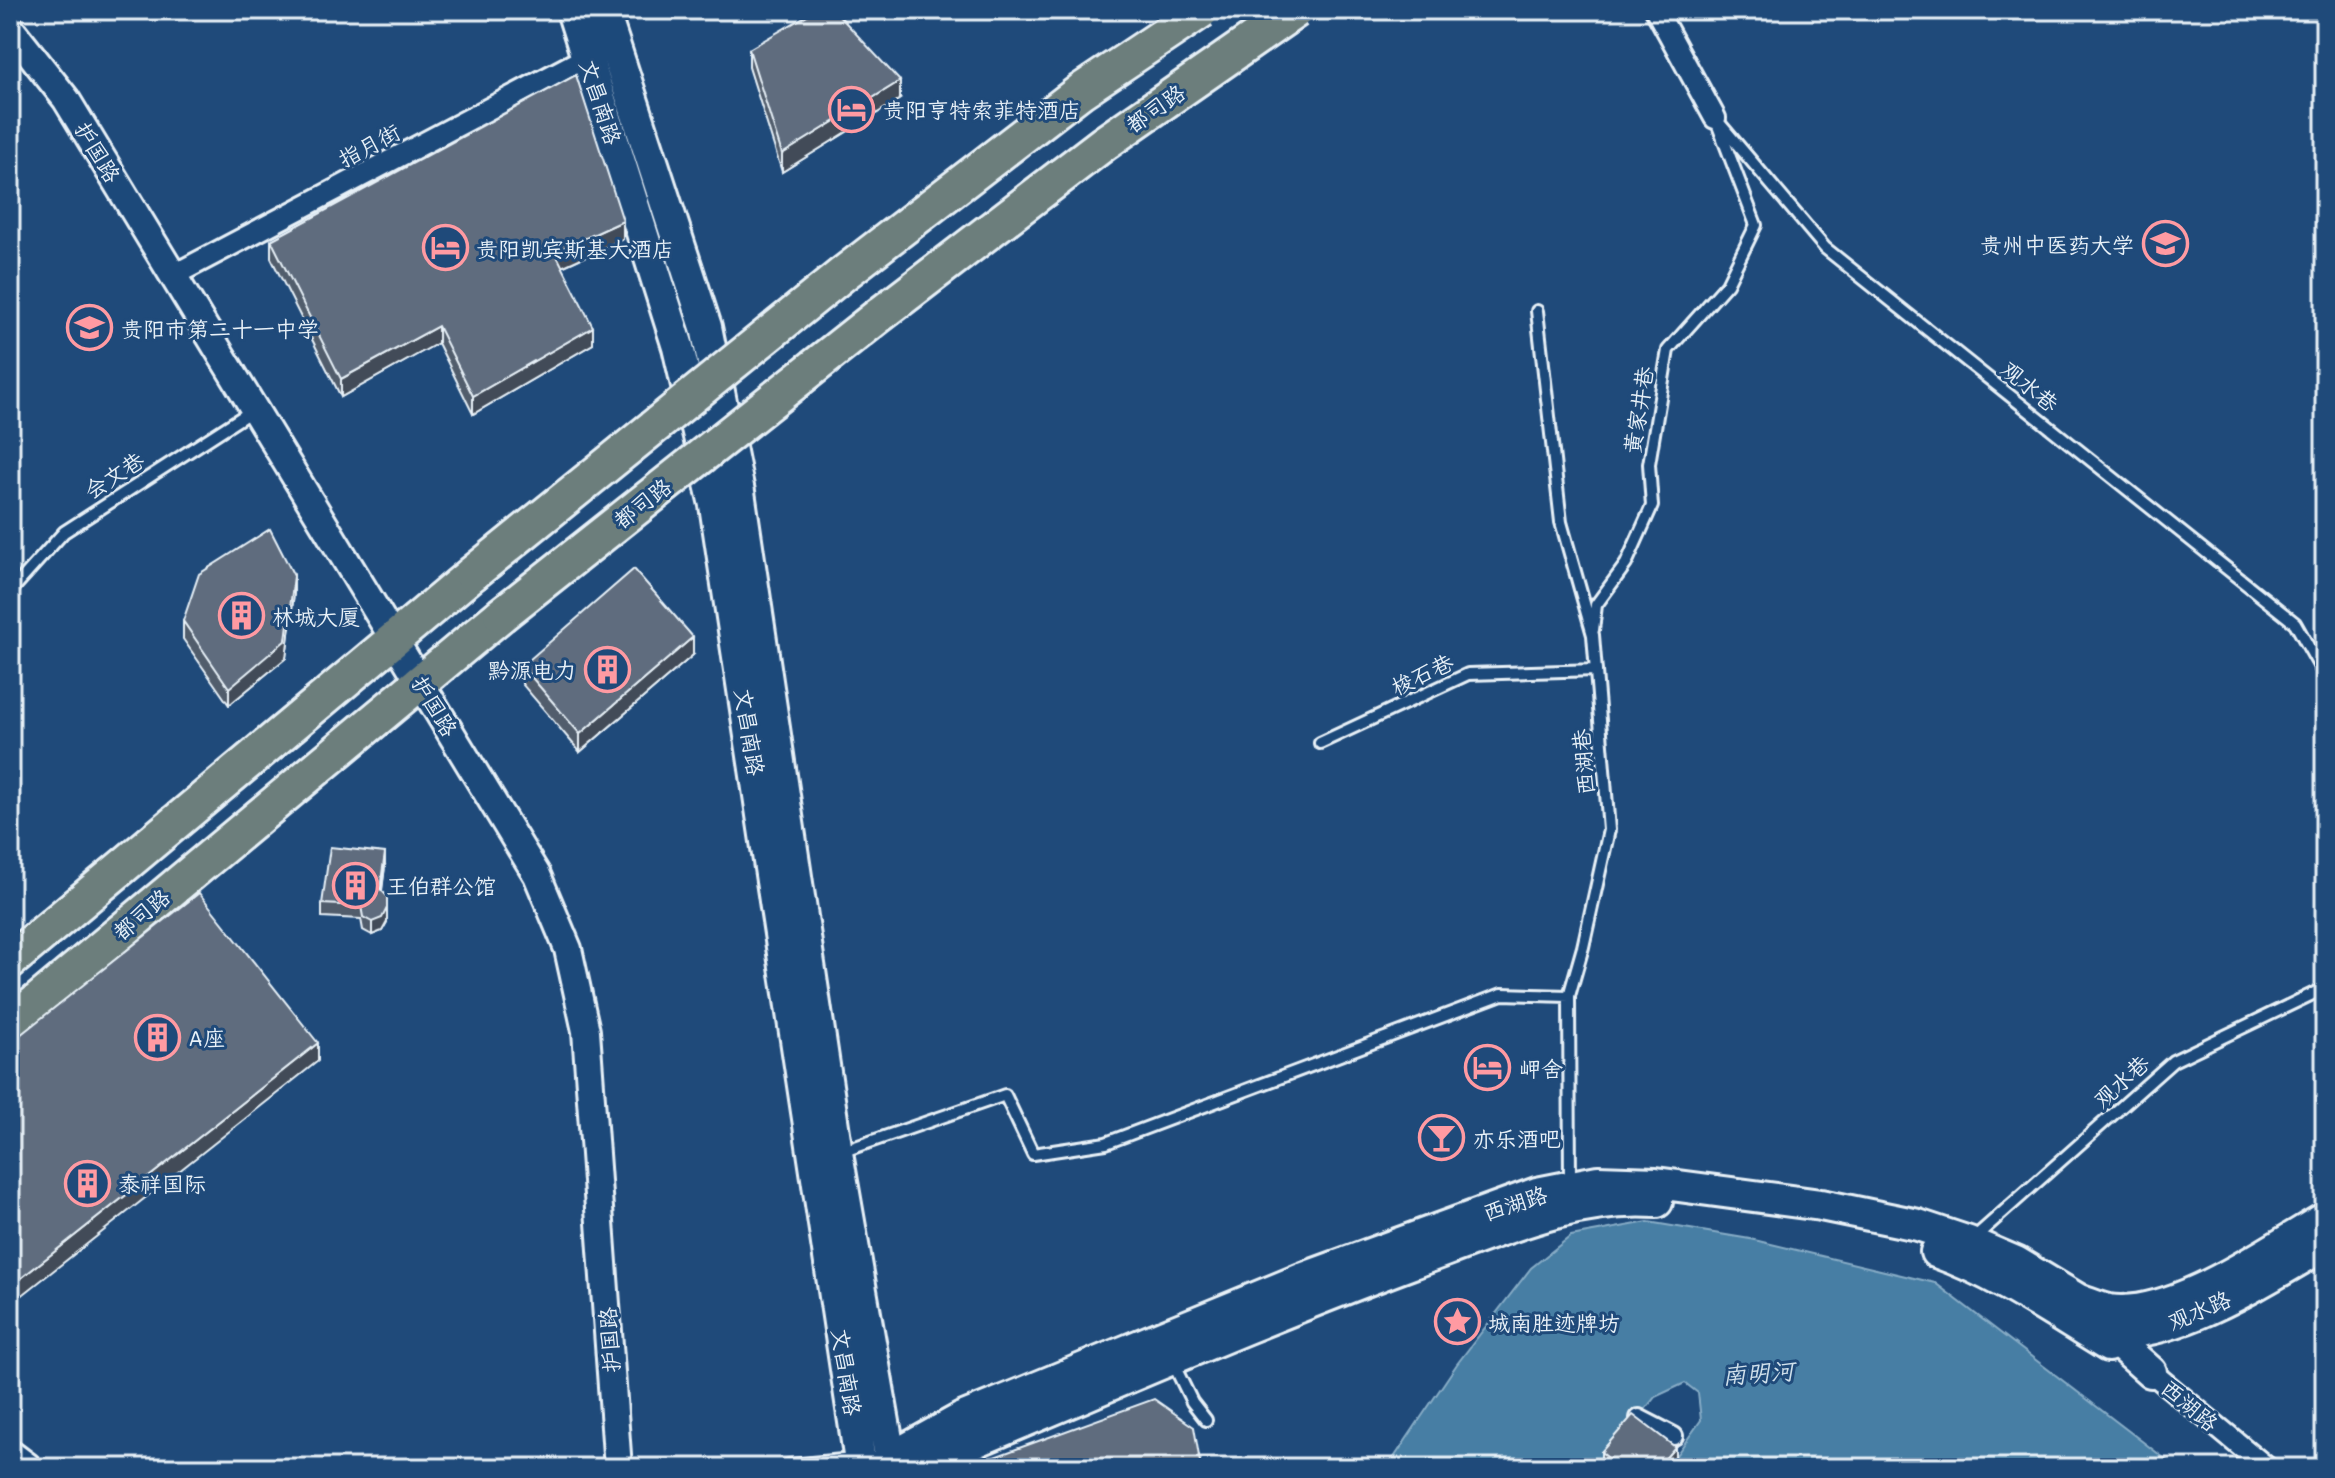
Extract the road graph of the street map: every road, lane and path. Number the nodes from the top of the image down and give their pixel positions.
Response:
1 (572, 10) edge
2 (603, 10) edge
3 (1202, 10) edge
4 (1296, 10) edge
5 (1656, 10) edge
6 (10, 28) edge
7 (587, 57) junction
8 (1715, 118) junction
9 (174, 275) junction
10 (1537, 311) dead end
11 (254, 409) junction
12 (10, 592) edge
13 (1593, 635) junction
14 (395, 639) junction
15 (1596, 670) junction
16 (2325, 676) edge
17 (420, 682) junction
18 (1320, 743) dead end
19 (10, 961) edge
20 (2325, 988) edge
21 (1569, 996) junction
22 (10, 1024) edge
23 (837, 1153) junction
24 (1568, 1198) junction
25 (2325, 1218) edge
26 (1969, 1242) junction
27 (2325, 1245) edge
28 (2071, 1310) junction
29 (2107, 1333) junction
30 (1171, 1360) junction
31 (2151, 1372) junction
32 (1639, 1418) edge
33 (1206, 1420) dead end
34 (1674, 1436) dead end
35 (970, 1444) junction
36 (10, 1456) edge
37 (877, 1465) edge
38 (26, 1468) edge
39 (618, 1468) edge
40 (790, 1468) edge
41 (931, 1468) edge
42 (2267, 1468) edge

1 - 7 main road, 文昌南路
2 - 23 main road, 文昌南路
3 - 14 main road, bridge
4 - 17 main road, 都司路, bridge
5 - 8 street
6 - 9 street, 护国路
7 - 9 street, 指月街
7 - 37 main road, 文昌南路
8 - 13 lane, 黄家井巷
8 - 16 lane, 观水巷
9 - 11 street, 护国路
10 - 13 lane, 西湖巷
11 - 12 lane, 会文巷
11 - 14 street, 护国路
13 - 15 lane, 西湖巷
14 - 17 street, 护国路
14 - 19 main road
15 - 18 lane, 梭石巷
15 - 21 lane, 西湖巷
17 - 22 main road, 都司路
17 - 39 street, 护国路
20 - 26 lane, 观水巷
21 - 23 lane
21 - 24 lane, 西湖巷
23 - 37 main road, 文昌南路
24 - 26 main road, 西湖路
24 - 28 main road, 西湖路
24 - 30 main road, 西湖路
24 - 37 main road, 西湖路
25 - 28 main road, 观水路
26 - 28 main road, 西湖路
27 - 29 main road, 观水路
28 - 29 main road, 观水路
28 - 31 main road, 西湖路
29 - 31 main road, 西湖路
30 - 33 lane
30 - 35 main road, 西湖路
31 - 42 street, 西湖路
32 - 34 street
35 - 37 street
35 - 41 main road, 西湖路
36 - 38 main road
37 - 40 street

